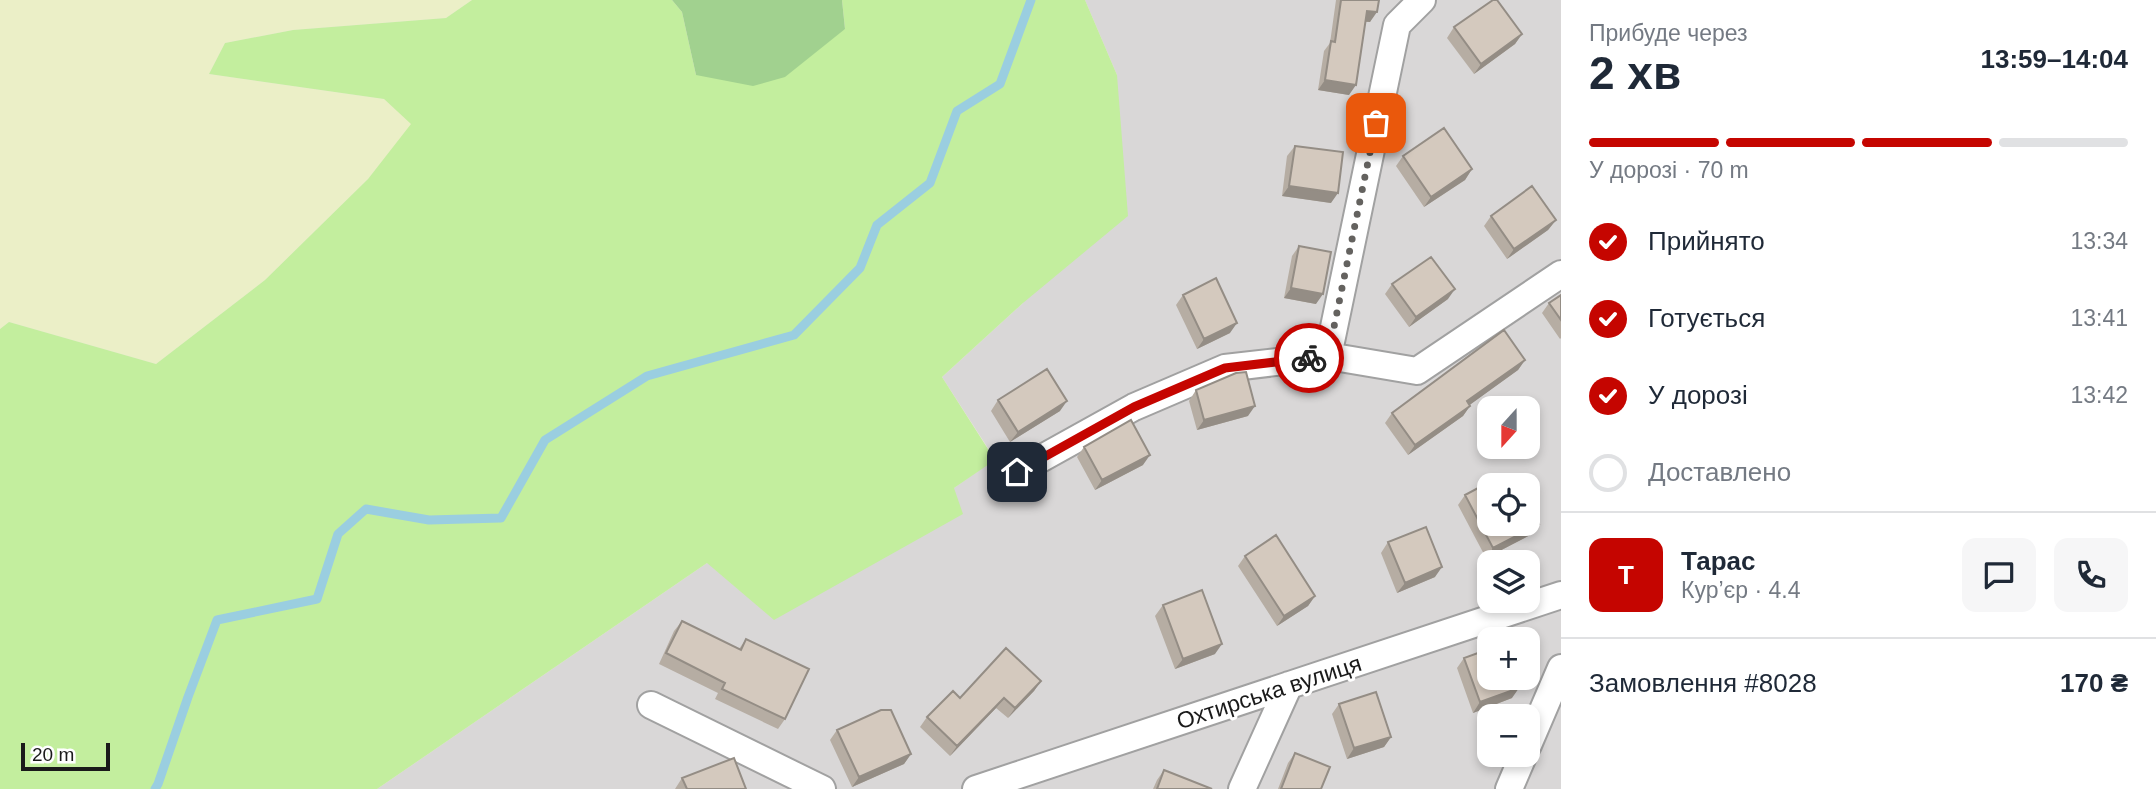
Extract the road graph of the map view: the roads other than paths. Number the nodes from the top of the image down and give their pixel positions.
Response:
1 (1422, 0) edge
2 (1561, 274) edge
3 (1328, 356) junction
4 (1017, 472) dead end
5 (1561, 595) edge
6 (1561, 668) edge
7 (1289, 685) junction
8 (652, 705) dead end
9 (1540, 717) edge
10 (1518, 767) edge
11 (822, 789) edge
12 (976, 789) edge
13 (1242, 789) edge
14 (1509, 789) edge

1 - 3 street
2 - 3 street
3 - 4 street
5 - 7 street, Охтирська вулиця
6 - 9 street
7 - 12 street, Охтирська вулиця
7 - 13 street
8 - 11 street
10 - 14 street

